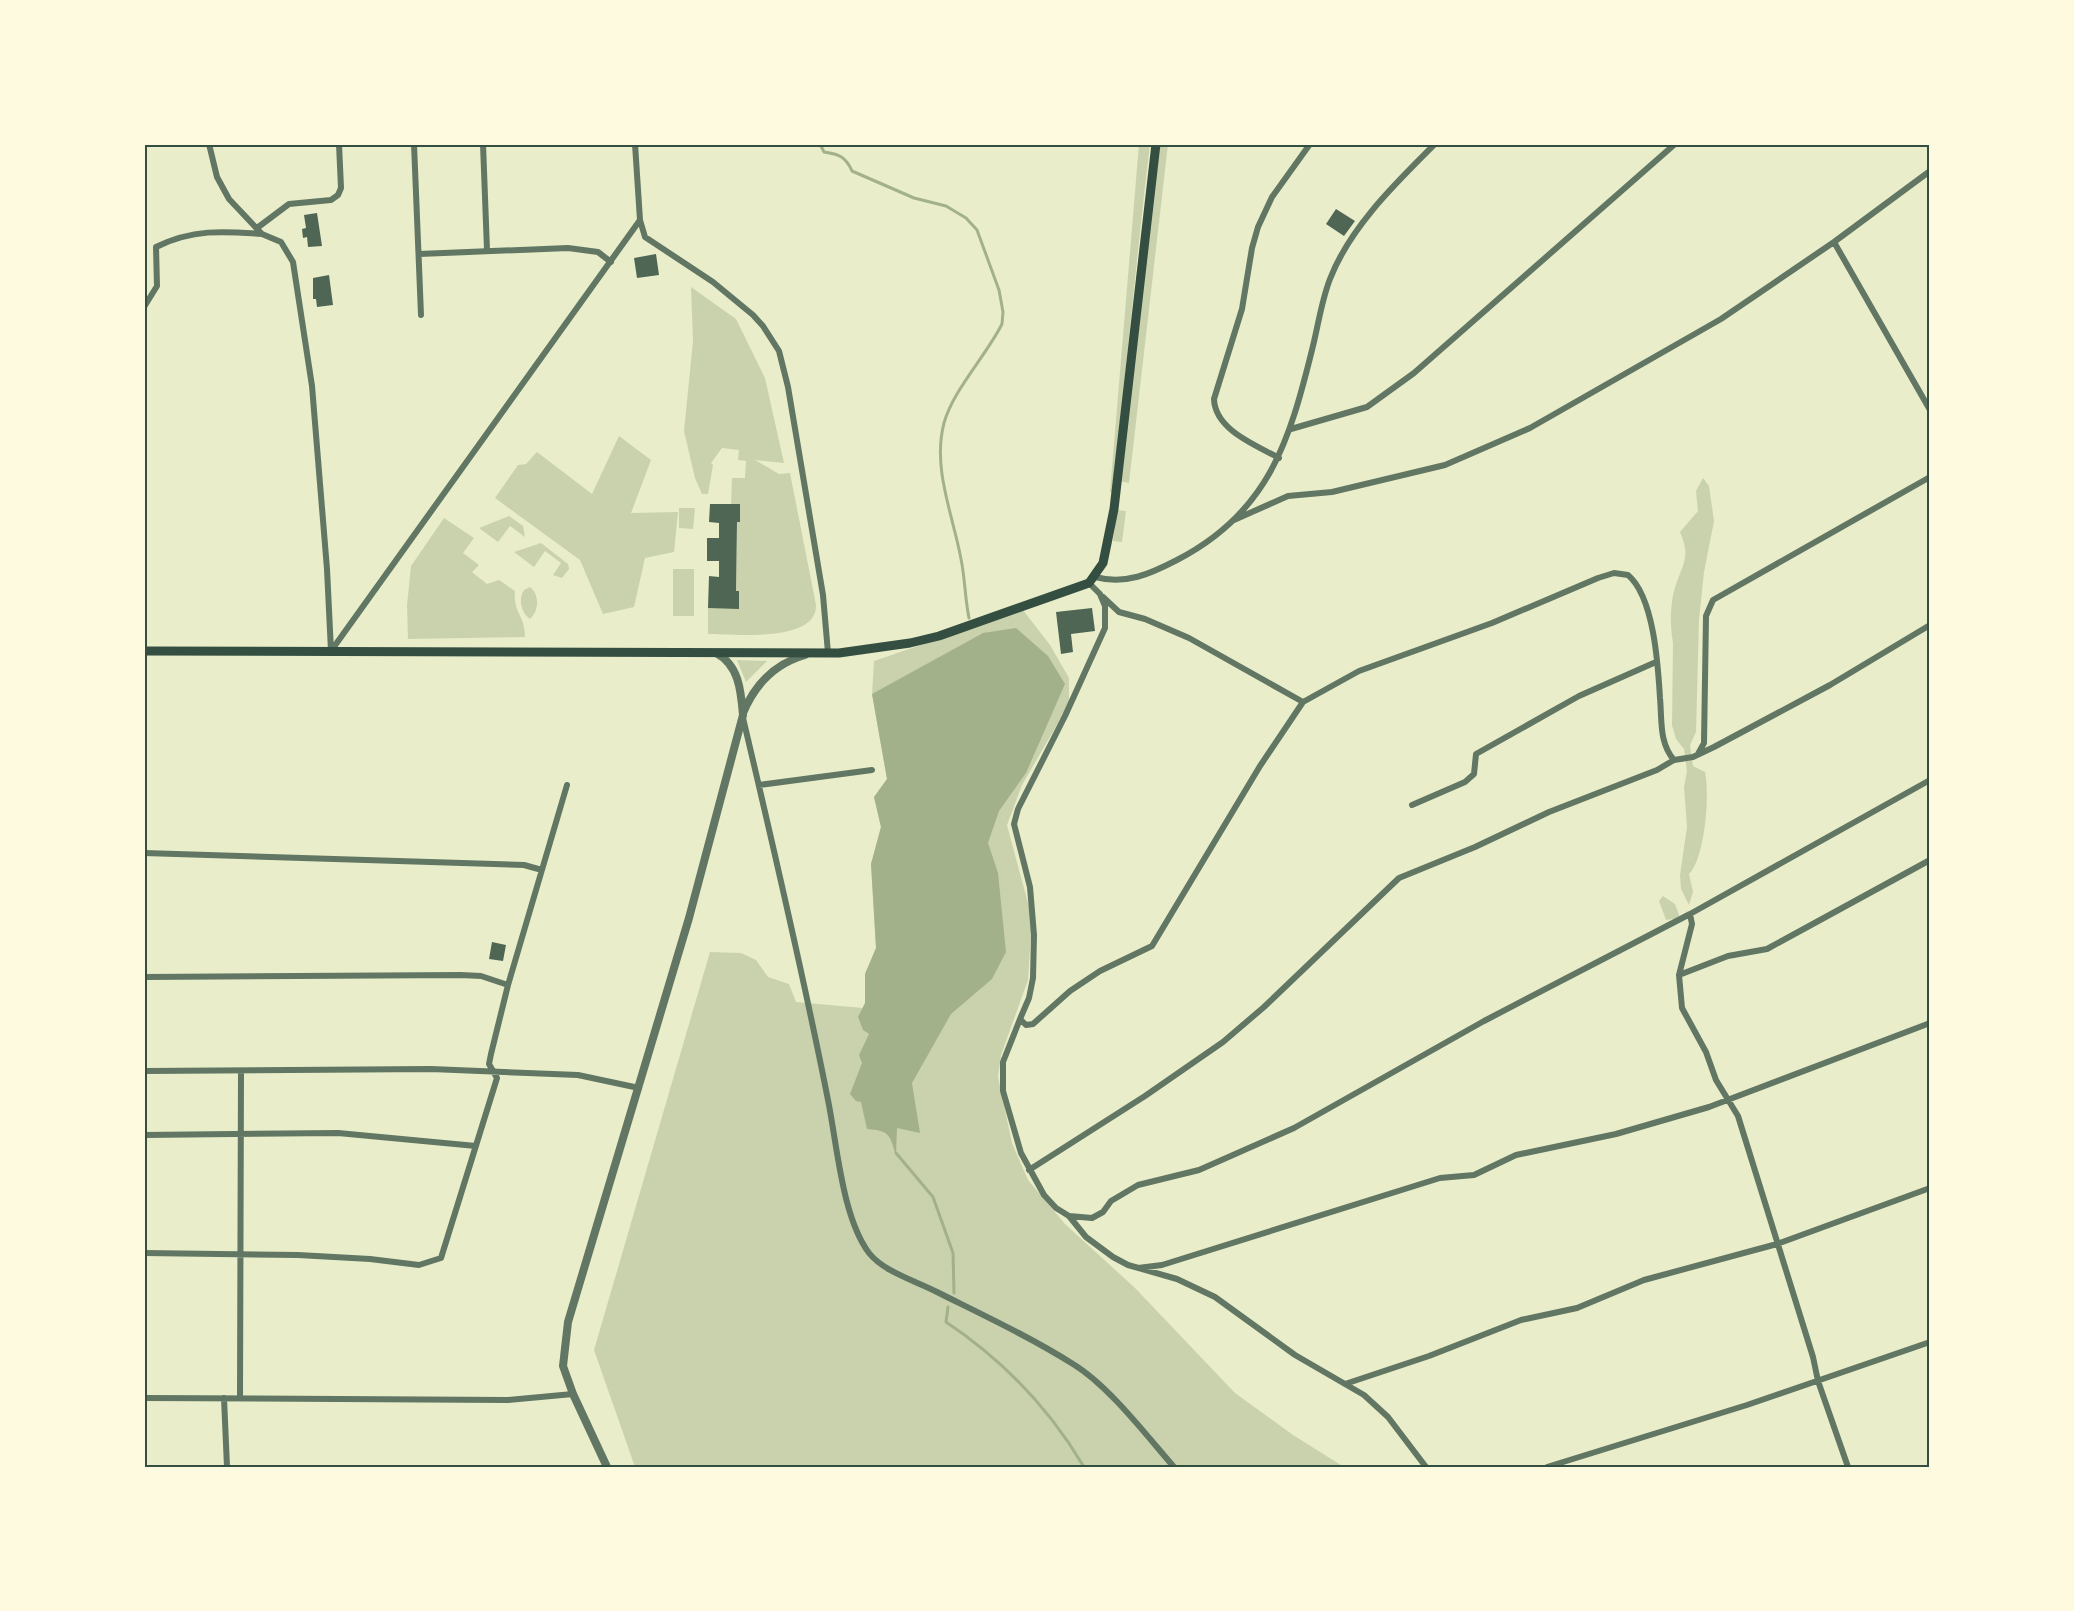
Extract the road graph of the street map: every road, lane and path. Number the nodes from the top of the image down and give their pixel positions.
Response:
1 (209, 144) edge
2 (339, 144) edge
3 (414, 144) edge
4 (483, 144) edge
5 (635, 144) edge
6 (1156, 144) edge
7 (1310, 144) edge
8 (1436, 144) edge
9 (1675, 144) edge
10 (1930, 171) edge
11 (640, 220) junction
12 (259, 231) junction
13 (1834, 242) junction
14 (487, 250) junction
15 (419, 254) junction
16 (610, 261) junction
17 (144, 306) edge
18 (421, 315) dead end
19 (1930, 392) edge
20 (1921, 395) junction
21 (1930, 410) edge
22 (1291, 429) junction
23 (1279, 458) junction
24 (1930, 477) edge
25 (1234, 520) junction
26 (1092, 580) junction
27 (1100, 594) junction
28 (1930, 625) edge
29 (144, 651) edge
30 (331, 652) junction
31 (716, 653) junction
32 (811, 653) junction
33 (828, 653) junction
34 (1656, 662) junction
35 (1303, 702) junction
36 (742, 715) junction
37 (1692, 756) junction
38 (1674, 760) junction
39 (872, 770) dead end
40 (1930, 780) edge
41 (567, 785) dead end
42 (759, 785) junction
43 (1412, 805) dead end
44 (144, 853) edge
45 (1930, 860) edge
46 (542, 870) junction
47 (1690, 914) junction
48 (1679, 975) junction
49 (144, 977) edge
50 (508, 985) junction
51 (1020, 1019) junction
52 (1930, 1023) edge
53 (144, 1071) edge
54 (241, 1071) junction
55 (494, 1073) junction
56 (639, 1088) junction
57 (1730, 1100) junction
58 (239, 1134) junction
59 (144, 1135) edge
60 (476, 1146) junction
61 (1029, 1170) junction
62 (1930, 1188) edge
63 (1069, 1216) junction
64 (1777, 1244) junction
65 (144, 1253) edge
66 (239, 1255) junction
67 (1138, 1268) junction
68 (1930, 1342) edge
69 (1818, 1381) junction
70 (1345, 1384) junction
71 (573, 1394) junction
72 (240, 1397) junction
73 (144, 1398) edge
74 (224, 1398) junction
75 (226, 1467) edge
76 (607, 1467) edge
77 (1174, 1467) edge
78 (1426, 1467) edge
79 (1547, 1467) edge
80 (1848, 1467) edge

1 - 12 street
2 - 12 street
3 - 15 street
4 - 14 street
5 - 11 street
6 - 26 main road
7 - 23 street
8 - 22 street
9 - 22 street
10 - 13 street
11 - 16 street
11 - 33 street
12 - 17 street
12 - 30 street
13 - 20 street
13 - 25 street
14 - 15 street
14 - 16 street
15 - 18 street
16 - 30 street
19 - 20 street
20 - 21 street
22 - 23 street
23 - 25 street
24 - 37 street
25 - 26 street
26 - 27 street
26 - 33 main road
27 - 35 street
27 - 51 street
28 - 37 street
29 - 30 main road
30 - 31 main road
31 - 32 main road
31 - 36 street
32 - 33 main road
32 - 36 street
34 - 35 street
34 - 38 street
34 - 43 street
35 - 51 street
36 - 42 street
36 - 56 street
37 - 38 street
38 - 61 street
39 - 42 street
40 - 47 street
41 - 46 street
42 - 77 street
44 - 46 street
45 - 48 street
46 - 50 street
47 - 48 street
47 - 63 street
48 - 57 street
49 - 50 street
50 - 55 street
51 - 61 street
52 - 57 street
53 - 54 street
54 - 55 street
54 - 58 street
55 - 56 street
55 - 60 street
56 - 71 street
57 - 64 street
57 - 67 street
58 - 59 street
58 - 60 street
58 - 66 street
60 - 66 street
61 - 63 street
62 - 64 street
63 - 67 street
64 - 69 street
64 - 70 street
65 - 66 street
66 - 72 street
67 - 70 street
68 - 69 street
69 - 79 street
69 - 80 street
70 - 78 street
71 - 72 street
71 - 76 street
72 - 74 street
73 - 74 street
74 - 75 street

